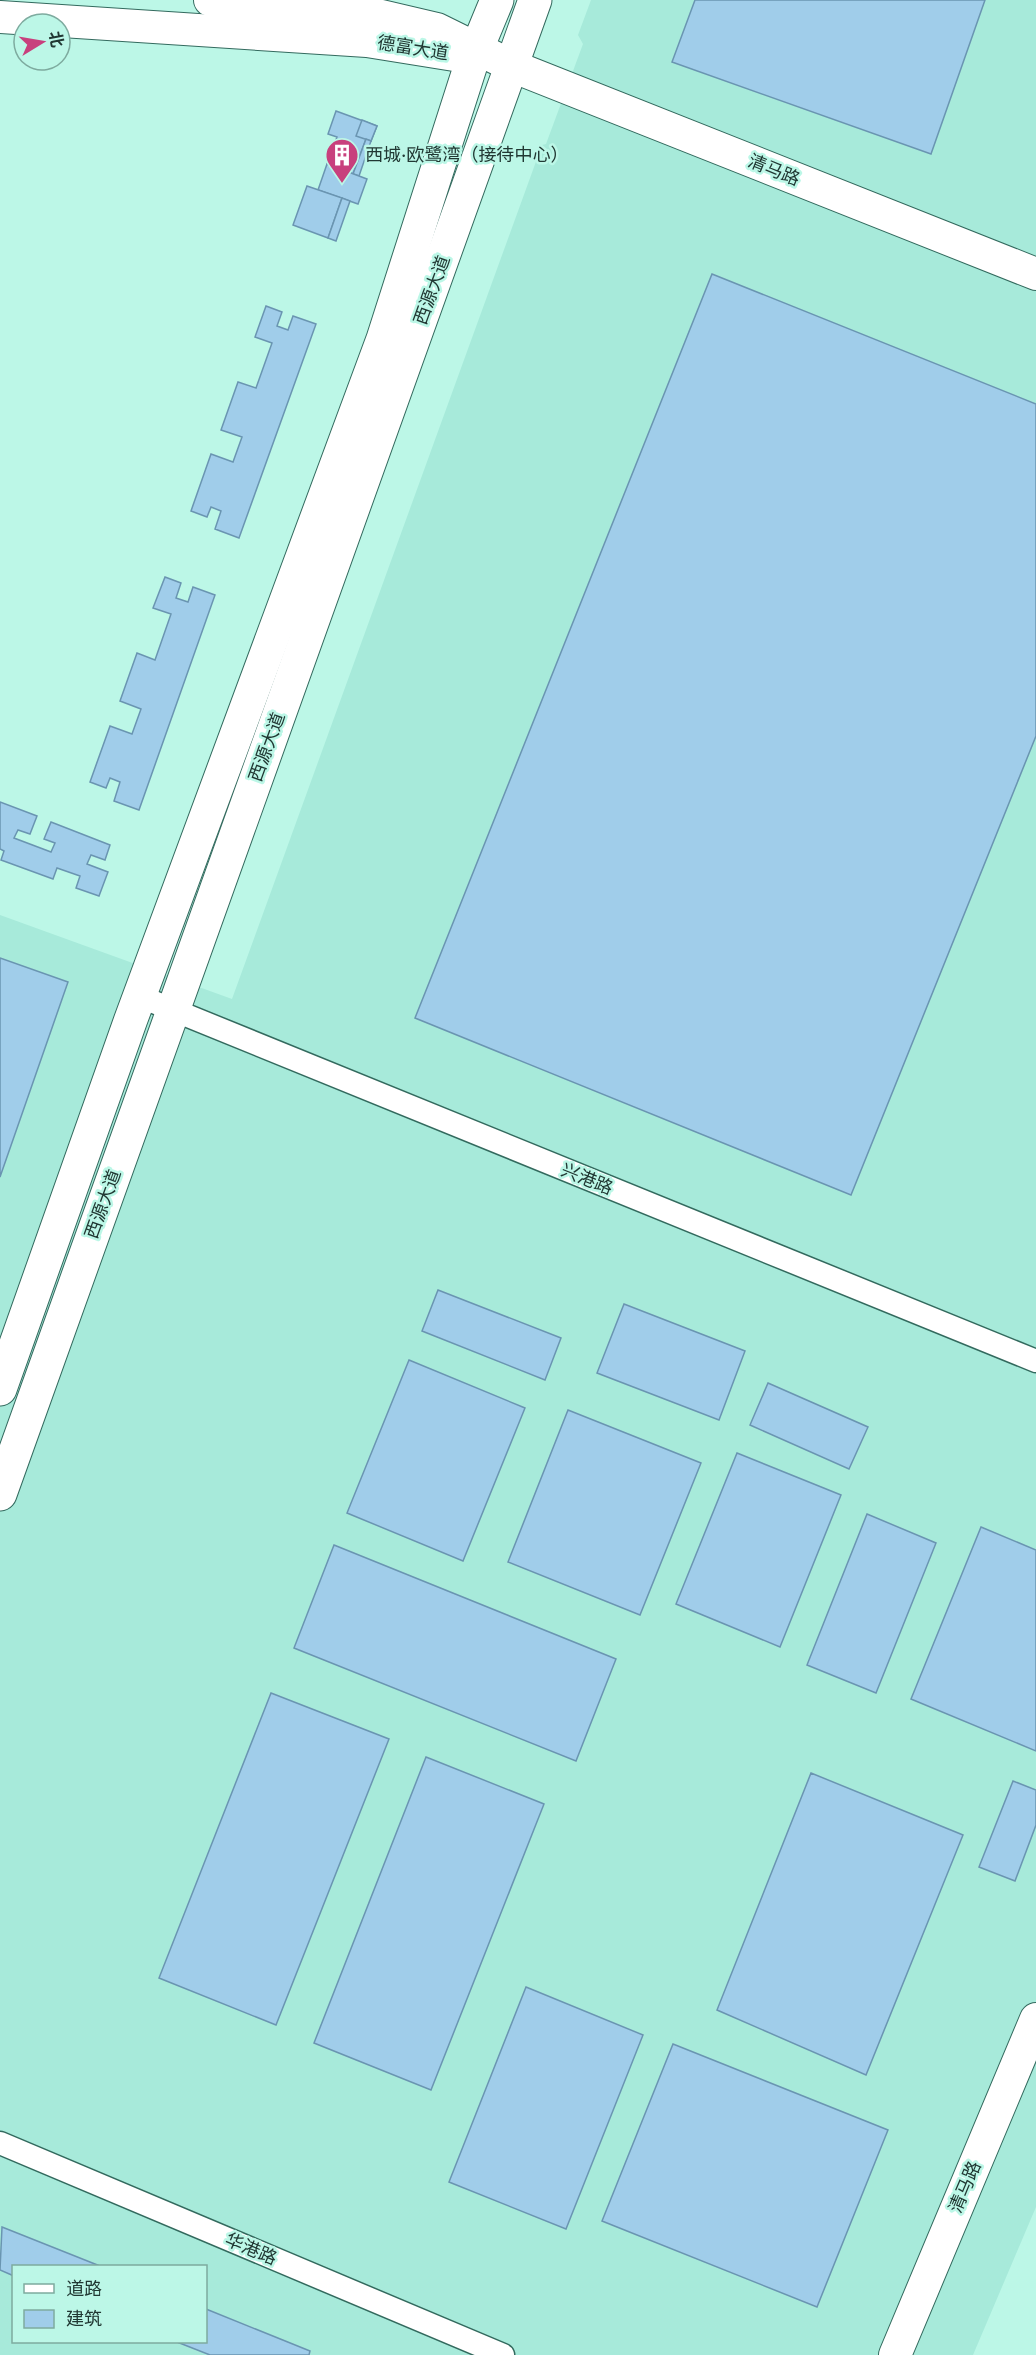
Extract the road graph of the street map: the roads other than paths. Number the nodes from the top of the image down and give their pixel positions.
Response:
1 (210, 0) edge
2 (496, 0) edge
3 (535, 0) edge
4 (0, 17) edge
5 (475, 53) junction
6 (512, 66) junction
7 (1036, 274) edge
8 (139, 996) junction
9 (172, 1010) junction
10 (1036, 1361) edge
11 (0, 1389) edge
12 (0, 1494) edge
13 (1036, 2019) edge
14 (0, 2143) edge
15 (503, 2355) edge
16 (895, 2355) edge

1 - 5 street, 德富大道
2 - 5 main road, 西源大道
3 - 6 main road, 西源大道
4 - 5 street, 德富大道
5 - 6 street, 德富大道
5 - 8 main road, 西源大道
6 - 7 street, 清马路
6 - 9 main road, 西源大道
8 - 9 street, 兴港路
8 - 11 main road, 西源大道
9 - 10 street, 兴港路
9 - 12 main road, 西源大道
13 - 16 street, 清马路
14 - 15 street, 华港路

